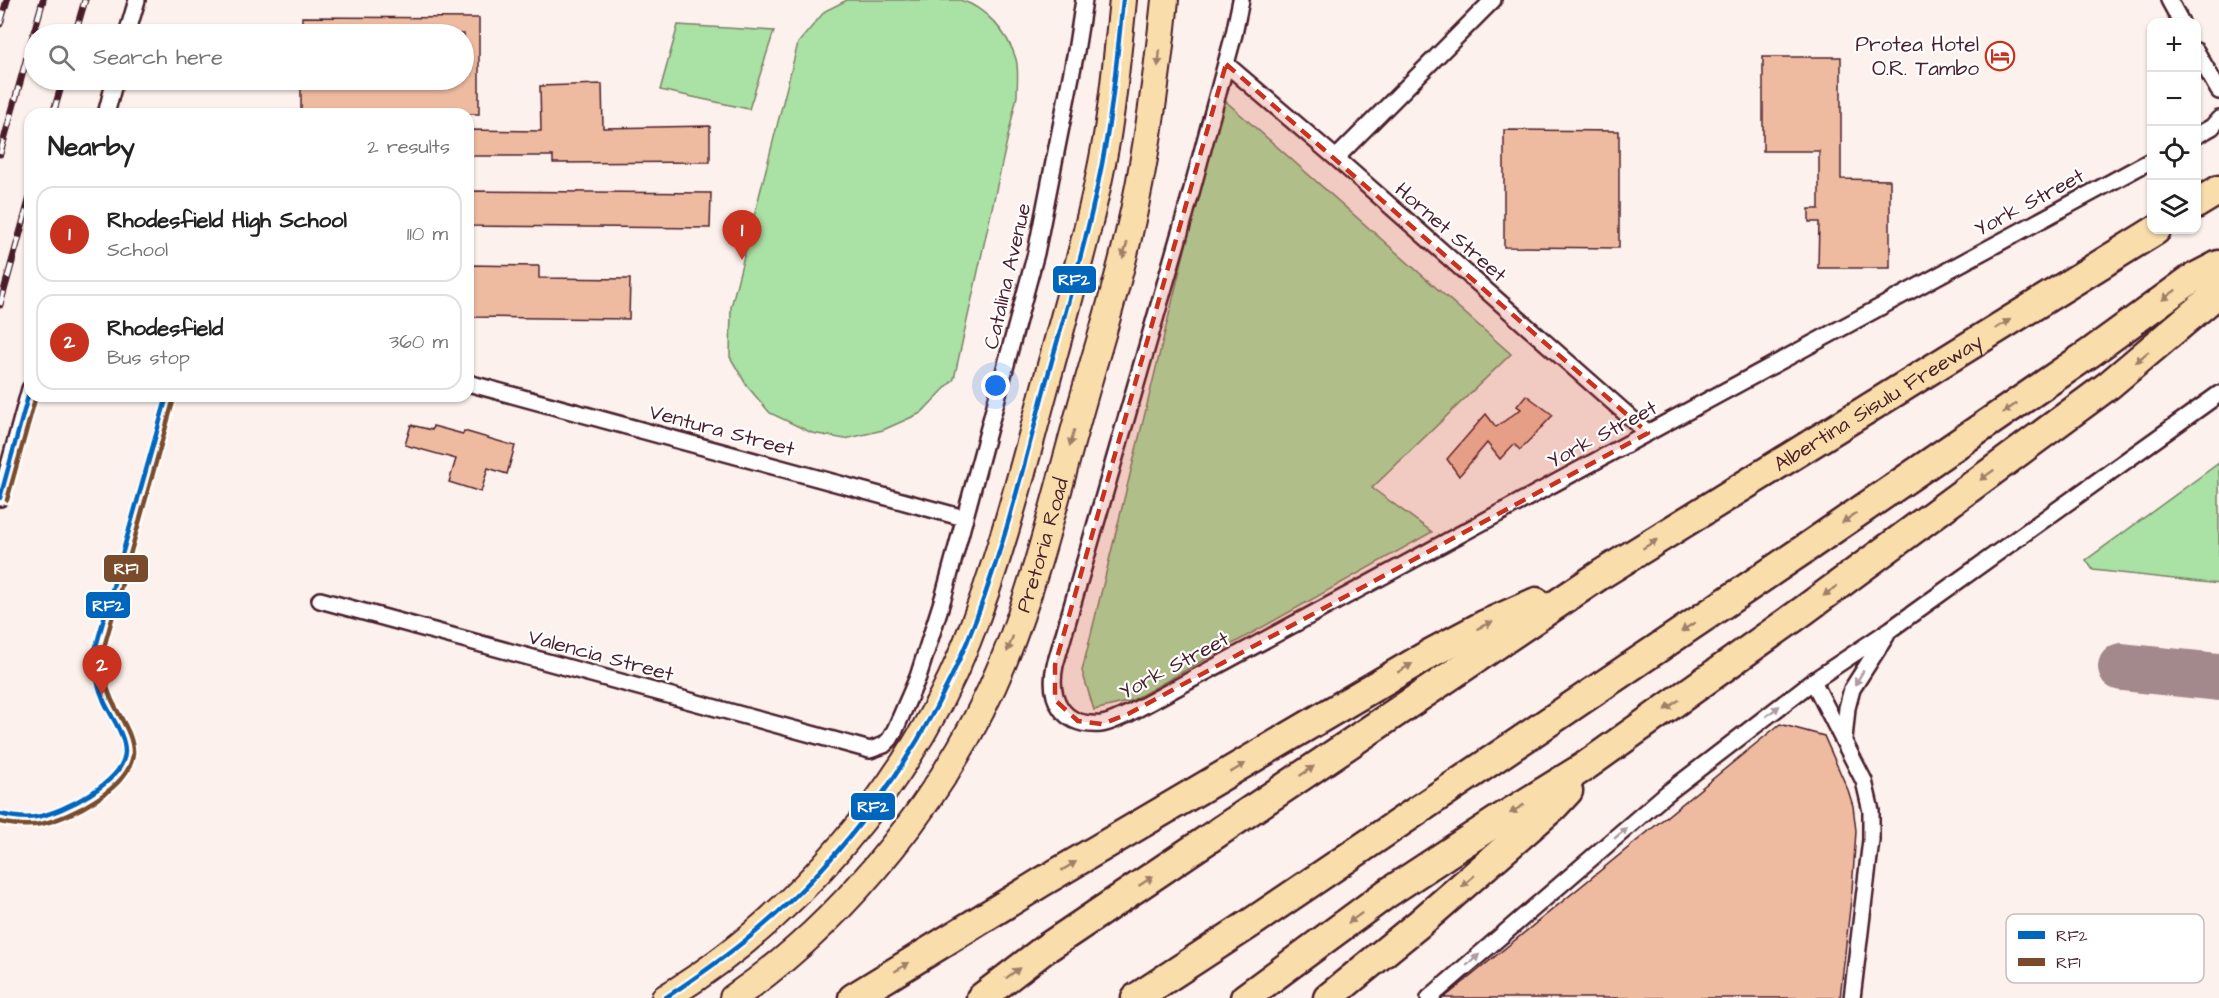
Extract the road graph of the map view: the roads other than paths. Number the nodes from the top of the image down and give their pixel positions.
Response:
1 (137, 0) edge
2 (1084, 0) edge
3 (1123, 0) edge
4 (1165, 0) edge
5 (1241, 0) edge
6 (1493, 0) edge
7 (2169, 0) edge
8 (2179, 18) edge
9 (131, 24) edge
10 (2201, 60) edge
11 (1226, 64) junction
12 (112, 90) edge
13 (2219, 91) edge
14 (108, 108) edge
15 (2219, 119) edge
16 (2201, 133) edge
17 (1336, 158) junction
18 (2147, 162) edge
19 (2219, 190) edge
20 (2201, 201) edge
21 (2150, 234) edge
22 (2219, 265) edge
23 (2219, 292) edge
24 (474, 385) edge
25 (2219, 394) edge
26 (26, 402) edge
27 (1648, 433) junction
28 (0, 498) edge
29 (964, 518) junction
30 (1600, 574) junction
31 (320, 600) dead end
32 (1891, 629) junction
33 (1813, 681) junction
34 (1844, 740) junction
35 (870, 750) joint
36 (1584, 768) junction
37 (665, 998) edge
38 (733, 998) edge
39 (853, 998) edge
40 (981, 998) edge
41 (1136, 998) edge
42 (1245, 998) edge
43 (1328, 998) edge
44 (1429, 998) edge
45 (1852, 998) edge

1 - 9 street
2 - 29 street, Catalina Avenue
3 - 37 main road, Pretoria Road
4 -> 38 main road, Pretoria Road
5 - 11 street
6 - 17 street
7 - 8 street
10 - 13 street
11 - 17 street, Hornet Street
11 - 27 street, York Street
12 - 14 street
15 - 16 street
17 - 27 street, Hornet Street
18 - 27 street, York Street
19 - 20 highway
30 -> 21 highway, Albertina Sisulu Freeway
22 -> 41 highway
23 -> 36 highway
24 - 29 street, Ventura Street
25 - 32 street
26 - 28 street
29 - 35 street, Catalina Avenue
39 -> 30 highway
40 -> 30 highway
31 - 35 street, Valencia Street
32 - 33 street
32 -> 34 street
33 - 34 street
44 -> 33 street
34 - 45 street
36 -> 42 highway
36 -> 43 highway

